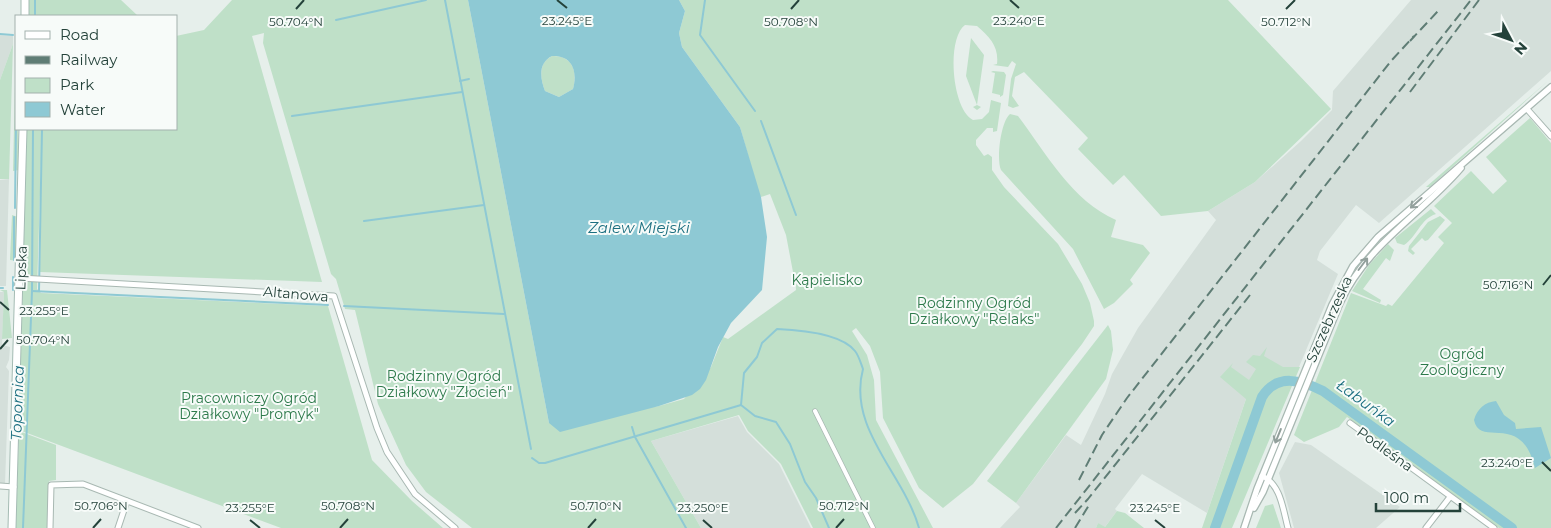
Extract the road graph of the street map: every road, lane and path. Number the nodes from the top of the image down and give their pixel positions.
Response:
1 (25, 0) edge
2 (25, 15) edge
3 (1551, 87) edge
4 (1527, 109) junction
5 (23, 130) edge
6 (1551, 136) edge
7 (1468, 161) junction
8 (23, 279) junction
9 (1298, 398) junction
10 (815, 411) dead end
11 (1350, 423) dead end
12 (1265, 477) junction
13 (0, 486) edge
14 (14, 487) junction
15 (1450, 497) junction
16 (127, 501) junction
17 (181, 522) junction
18 (12, 528) edge
19 (50, 528) edge
20 (118, 528) edge
21 (179, 528) edge
22 (198, 528) edge
23 (456, 528) edge
24 (873, 528) edge
25 (1244, 528) edge
26 (1288, 528) edge
27 (1426, 528) edge
28 (1494, 528) edge

1 - 2 main road
3 - 4 street, Szczebrzeska
4 - 6 street
4 - 7 street, Szczebrzeska
5 - 8 main road, Lipska
9 -> 7 street, Szczebrzeska
7 -> 9 street, Szczebrzeska
8 - 14 main road, Lipska
8 - 23 street, Altanowa
9 - 12 street, Szczebrzeska
10 - 24 street
11 - 15 street, Podleśna
12 - 25 street, Szczebrzeska
12 - 26 street
13 - 14 street
14 - 18 main road, Lipska
15 - 27 street
15 - 28 street, Podleśna
16 - 17 street
16 - 19 street
16 - 20 street
17 - 21 street
17 - 22 street

